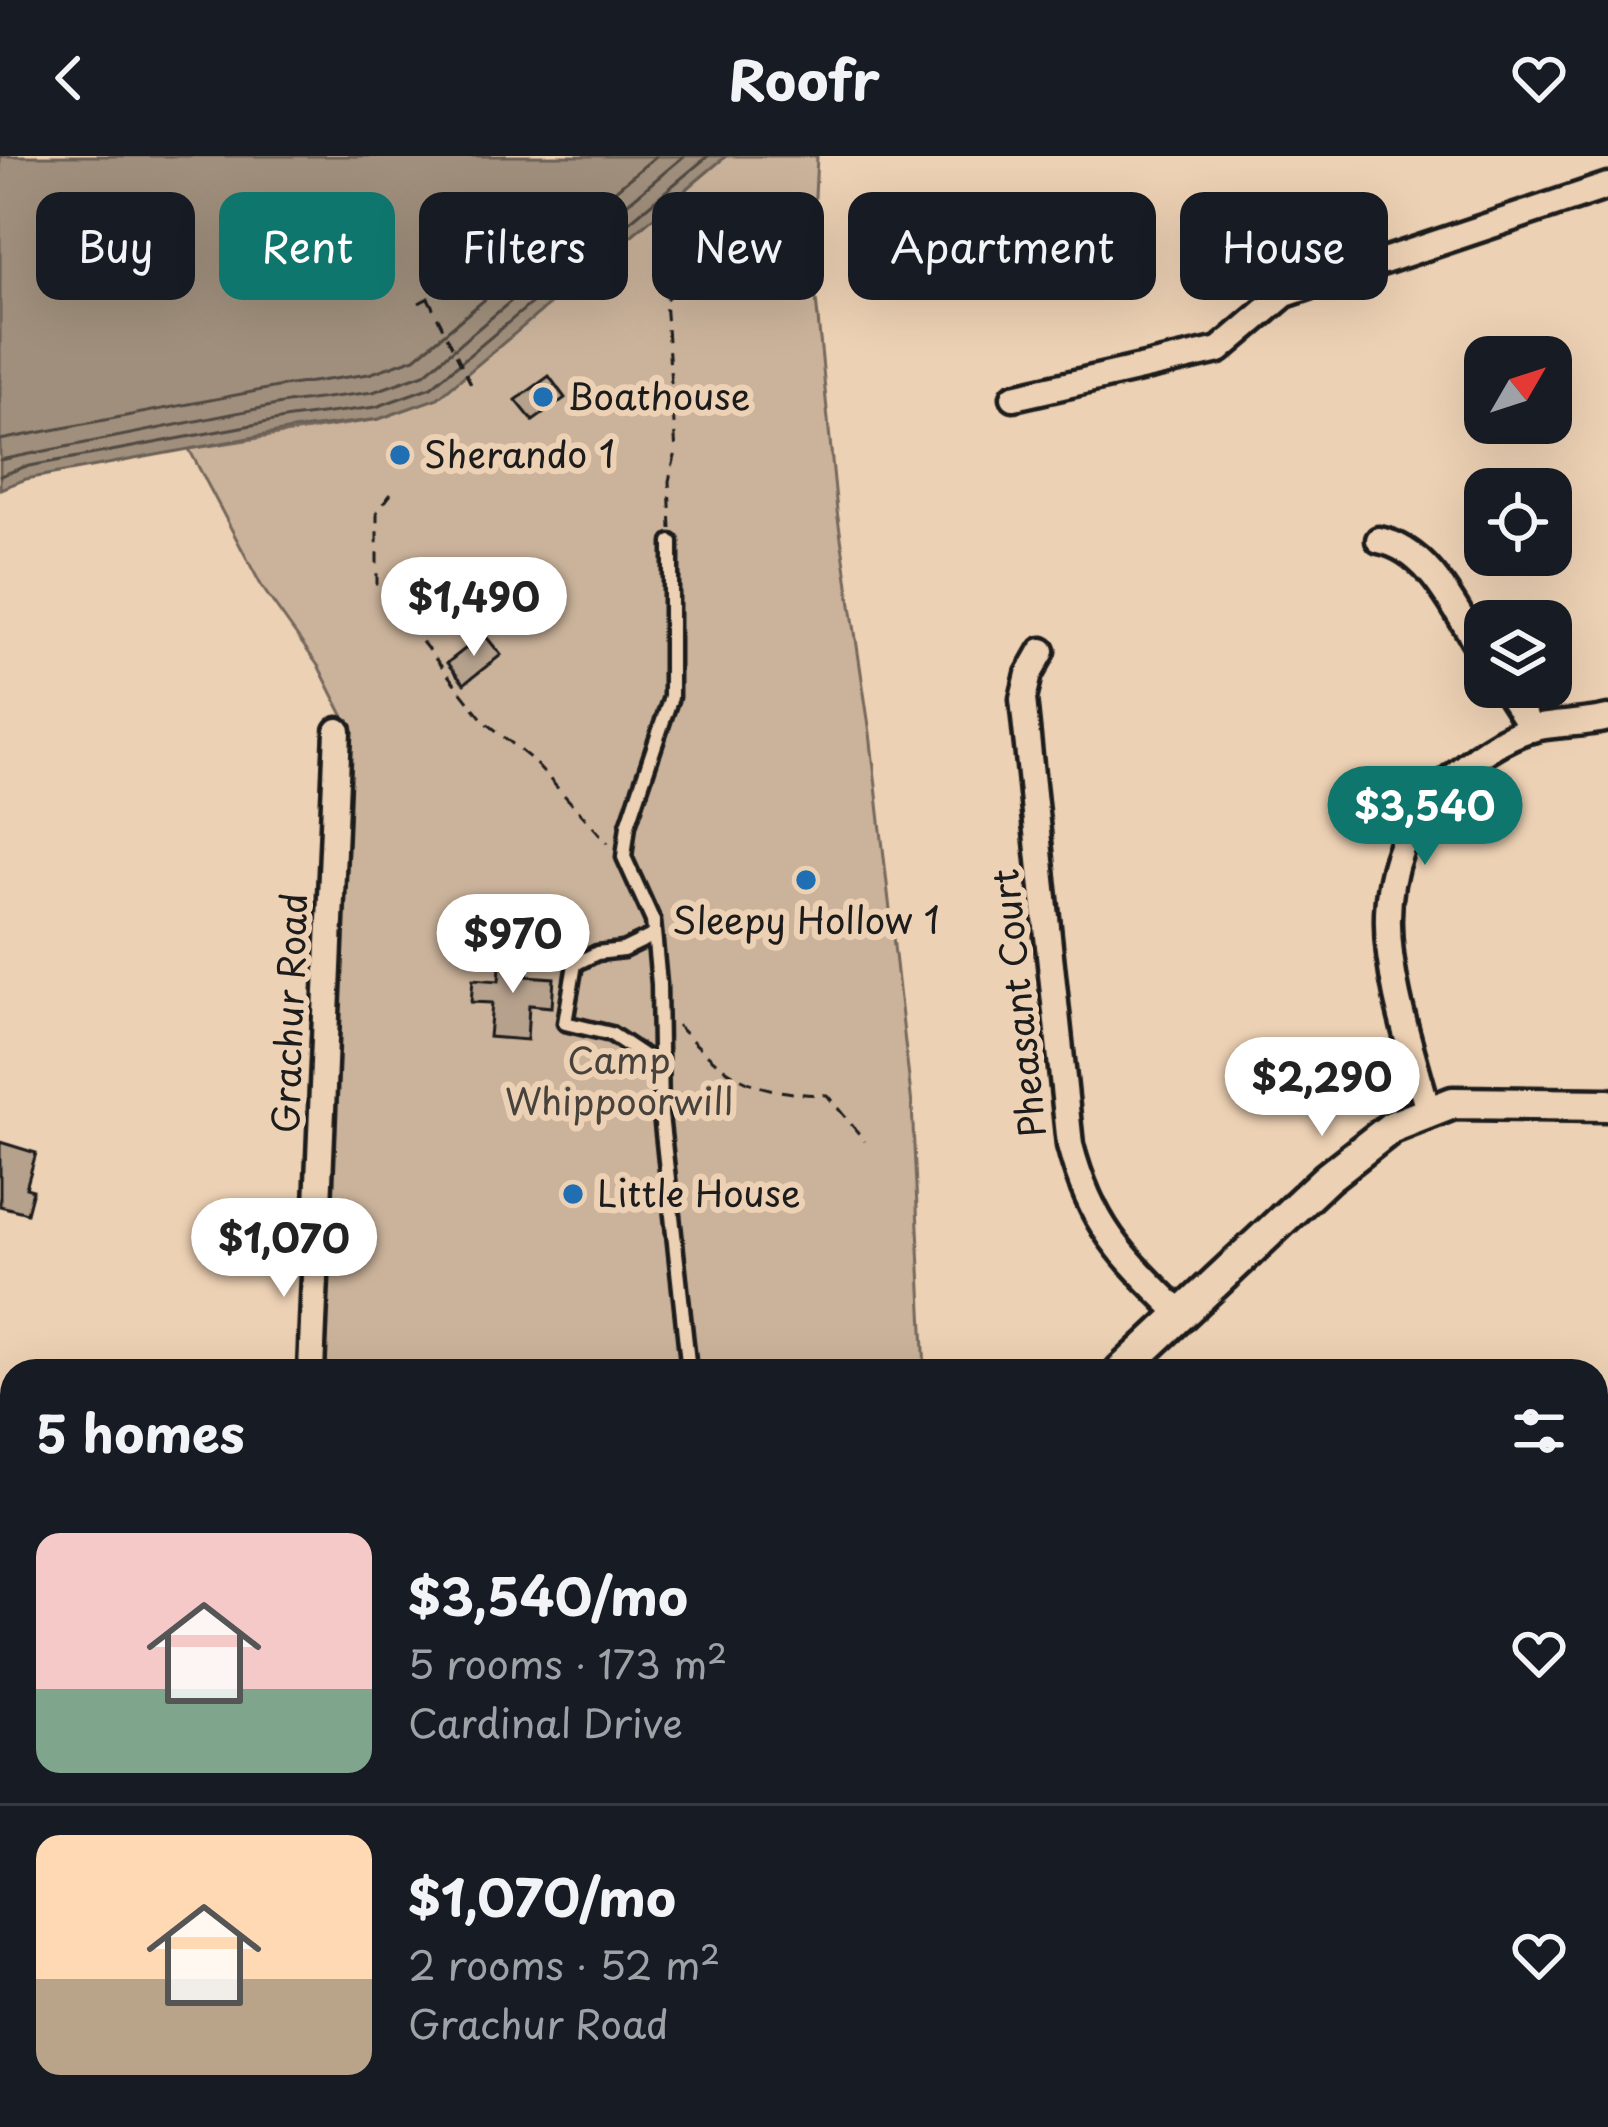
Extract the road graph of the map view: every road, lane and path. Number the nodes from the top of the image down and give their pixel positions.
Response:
1 (1608, 186) edge
2 (424, 300) edge
3 (429, 300) edge
4 (665, 300) edge
5 (419, 303) dead end
6 (471, 384) dead end
7 (1014, 397) dead end
8 (391, 494) dead end
9 (1379, 540) dead end
10 (671, 542) joint
11 (1464, 625) edge
12 (1042, 651) dead end
13 (1518, 708) edge
14 (1608, 718) edge
15 (1532, 729) junction
16 (338, 730) dead end
17 (631, 873) junction
18 (654, 935) junction
19 (659, 1007) junction
20 (659, 1066) junction
21 (1608, 1105) edge
22 (1428, 1111) junction
23 (865, 1141) dead end
24 (1181, 1314) junction
25 (312, 1359) edge
26 (687, 1359) edge
27 (1133, 1359) edge

1 - 7 street
2 - 5 path
3 - 6 path
4 - 10 path
8 - 17 path
9 - 11 street
10 - 17 lane
12 - 24 street, Pheasant Court
13 - 15 street
14 - 15 street
15 - 22 street
16 - 25 street, Grachur Road
17 - 18 lane
18 - 19 lane
18 - 20 lane
19 - 20 lane
19 - 23 path
20 - 26 lane
21 - 22 street
22 - 24 street
24 - 27 street

